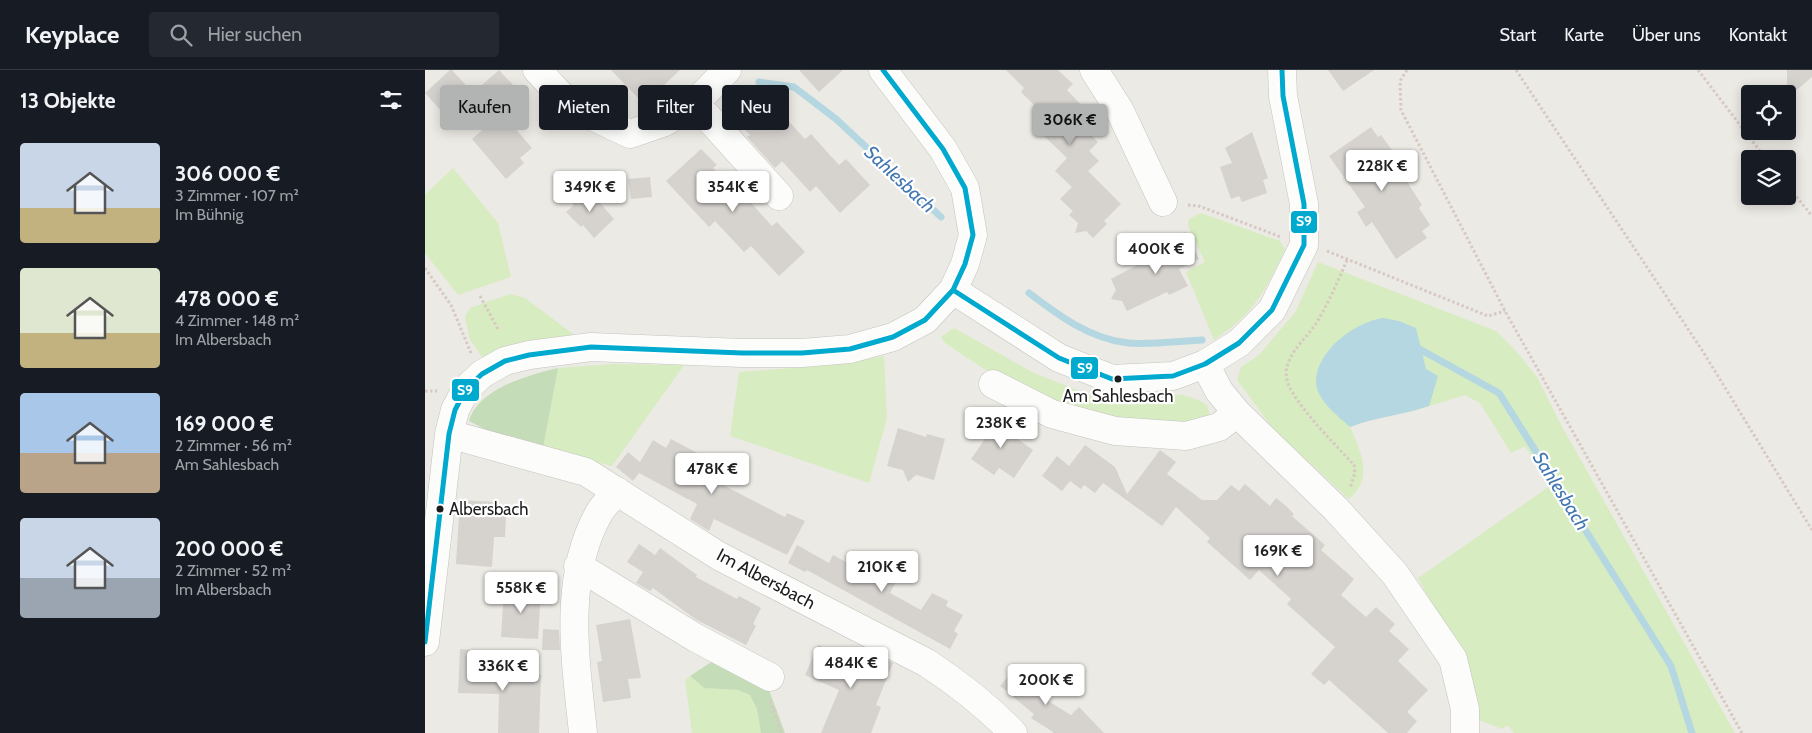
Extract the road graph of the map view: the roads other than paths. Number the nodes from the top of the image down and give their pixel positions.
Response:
1 (537, 70) edge
2 (727, 70) edge
3 (883, 70) edge
4 (1094, 70) edge
5 (1282, 70) edge
6 (712, 86) edge
7 (712, 123) edge
8 (641, 130) edge
9 (779, 196) dead end
10 (1163, 202) road end
11 (953, 290) junction
12 (1205, 364) junction
13 (993, 384) dead end
14 (1237, 413) junction
15 (449, 434) junction
16 (617, 491) junction
17 (578, 566) junction
18 (425, 642) edge
19 (765, 674) dead end
20 (583, 733) edge
21 (1013, 733) edge
22 (1465, 733) edge

1 - 8 street
2 - 6 street
3 - 11 street
4 - 10 street
5 - 12 street
7 - 9 street
11 - 12 street
11 - 15 street
12 - 14 street
13 - 14 street
14 - 22 street
15 - 16 street, Im Albersbach
15 - 18 street
16 - 17 street
16 - 21 street, Im Albersbach
17 - 19 street
17 - 20 street

